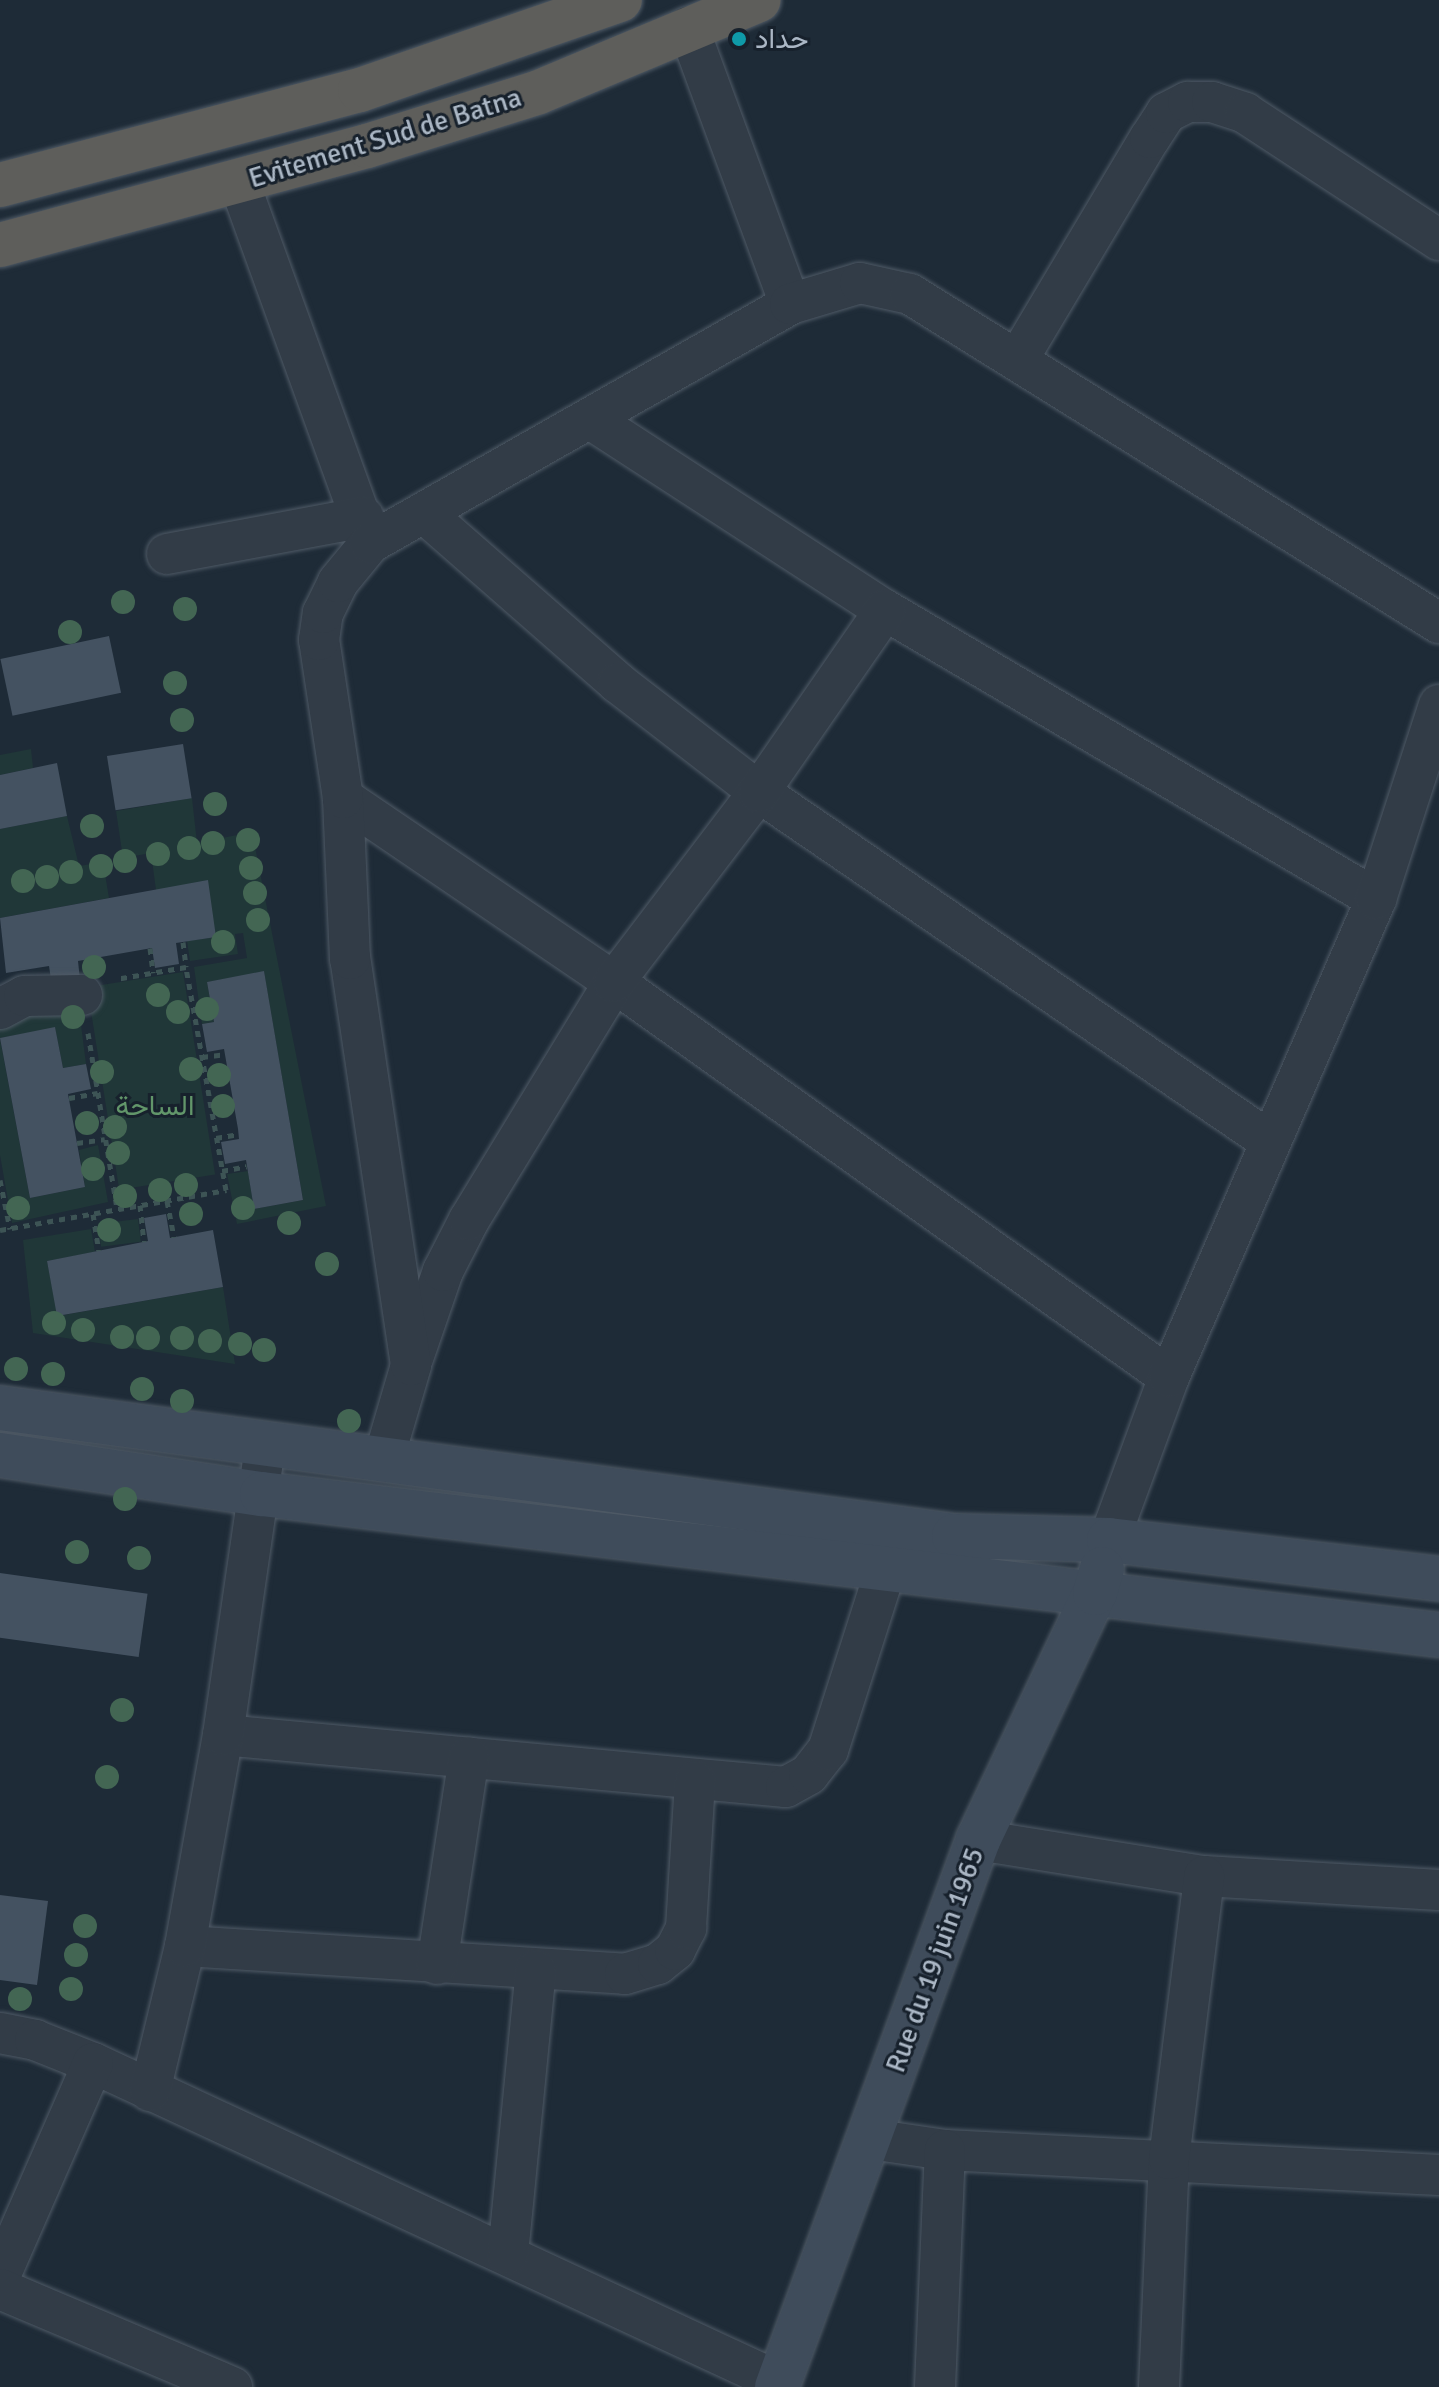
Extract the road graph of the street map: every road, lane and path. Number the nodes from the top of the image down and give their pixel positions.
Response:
1 (620, 0) edge
2 (759, 0) edge
3 (688, 27) junction
4 (239, 182) junction
5 (0, 185) edge
6 (1439, 240) edge
7 (0, 245) edge
8 (790, 304) junction
9 (1018, 359) junction
10 (592, 420) junction
11 (424, 513) junction
12 (367, 530) junction
13 (167, 554) dead end
14 (885, 610) junction
15 (1439, 623) edge
16 (1439, 705) edge
17 (759, 792) junction
18 (343, 798) junction
19 (1376, 899) junction
20 (183, 942) dead end
21 (150, 948) dead end
22 (186, 967) junction
23 (153, 973) junction
24 (614, 982) junction
25 (82, 995) junction
26 (0, 1009) edge
27 (225, 1054) dead end
28 (202, 1057) junction
29 (98, 1093) junction
30 (69, 1098) dead end
31 (238, 1134) dead end
32 (216, 1138) junction
33 (105, 1139) junction
34 (1268, 1140) junction
35 (77, 1143) dead end
36 (247, 1166) dead end
37 (222, 1171) junction
38 (0, 1180) edge
39 (167, 1201) junction
40 (140, 1205) junction
41 (117, 1209) junction
42 (93, 1214) junction
43 (10, 1229) junction
44 (0, 1230) edge
45 (174, 1237) dead end
46 (144, 1242) dead end
47 (99, 1251) dead end
48 (411, 1365) junction
49 (1169, 1377) junction
50 (0, 1408) edge
51 (265, 1447) junction
52 (0, 1455) edge
53 (383, 1461) junction
54 (262, 1494) junction
55 (1109, 1540) junction
56 (885, 1571) junction
57 (1439, 1579) edge
58 (1095, 1593) junction
59 (1439, 1635) edge
60 (223, 1735) junction
61 (469, 1757) junction
62 (695, 1781) junction
63 (978, 1840) junction
64 (1204, 1876) junction
65 (1439, 1890) edge
66 (185, 1946) junction
67 (437, 1964) junction
68 (536, 1970) junction
69 (0, 2033) edge
70 (93, 2063) junction
71 (150, 2091) junction
72 (870, 2139) junction
73 (945, 2150) junction
74 (1169, 2159) junction
75 (1439, 2175) edge
76 (508, 2254) junction
77 (0, 2276) edge
78 (0, 2289) edge
79 (778, 2384) edge
80 (232, 2387) edge
81 (935, 2387) edge
82 (1159, 2387) edge

1 - 5 highway, Evitement Sud de Batna
2 - 3 highway, Evitement Sud de Batna
3 - 4 highway, Evitement Sud de Batna
3 - 8 street
4 - 7 highway, Evitement Sud de Batna
4 - 12 street
6 - 9 street
8 - 9 street
8 - 10 street
9 - 15 street
10 - 11 street
10 - 14 street
11 - 12 street
11 - 17 street
12 - 13 street
12 - 18 street
14 - 17 street
14 - 19 street
16 - 19 street
17 - 24 street
17 - 34 street
18 - 24 street
18 - 48 street
19 - 34 street
20 - 22 path
21 - 23 path
22 - 23 path
22 - 28 path
23 - 25 path
24 - 48 street
24 - 49 street
25 - 26 street
25 - 29 path
27 - 28 path
28 - 32 path
29 - 30 path
29 - 33 path
31 - 32 path
32 - 37 path
33 - 35 path
33 - 41 path
34 - 49 street
36 - 37 path
37 - 39 path
38 - 43 path
39 - 40 path
39 - 45 path
40 - 41 path
40 - 46 path
41 - 42 path
42 - 43 path
42 - 47 path
43 - 44 path
48 - 53 street
49 - 55 street
50 - 51 main road
51 - 53 main road
51 - 54 street
52 - 54 main road
53 - 55 main road
54 - 56 main road
54 - 60 street
55 - 57 main road
55 - 58 main road, Rue du 19 juin 1965
56 - 58 main road
56 - 62 street
58 - 59 main road
58 - 63 main road, Rue du 19 juin 1965
60 - 61 street
60 - 66 street
61 - 62 street
61 - 67 street
62 - 68 street
63 - 64 street
63 - 72 main road, Rue du 19 juin 1965
64 - 65 street
64 - 74 street
66 - 67 street
66 - 71 street
67 - 68 street
68 - 76 street
69 - 70 street
70 - 71 street
70 - 77 street
71 - 76 street
72 - 73 street
72 - 79 main road, Rue du 19 juin 1965
73 - 74 street
73 - 81 street
74 - 75 street
74 - 82 street
76 - 79 street
78 - 80 street

